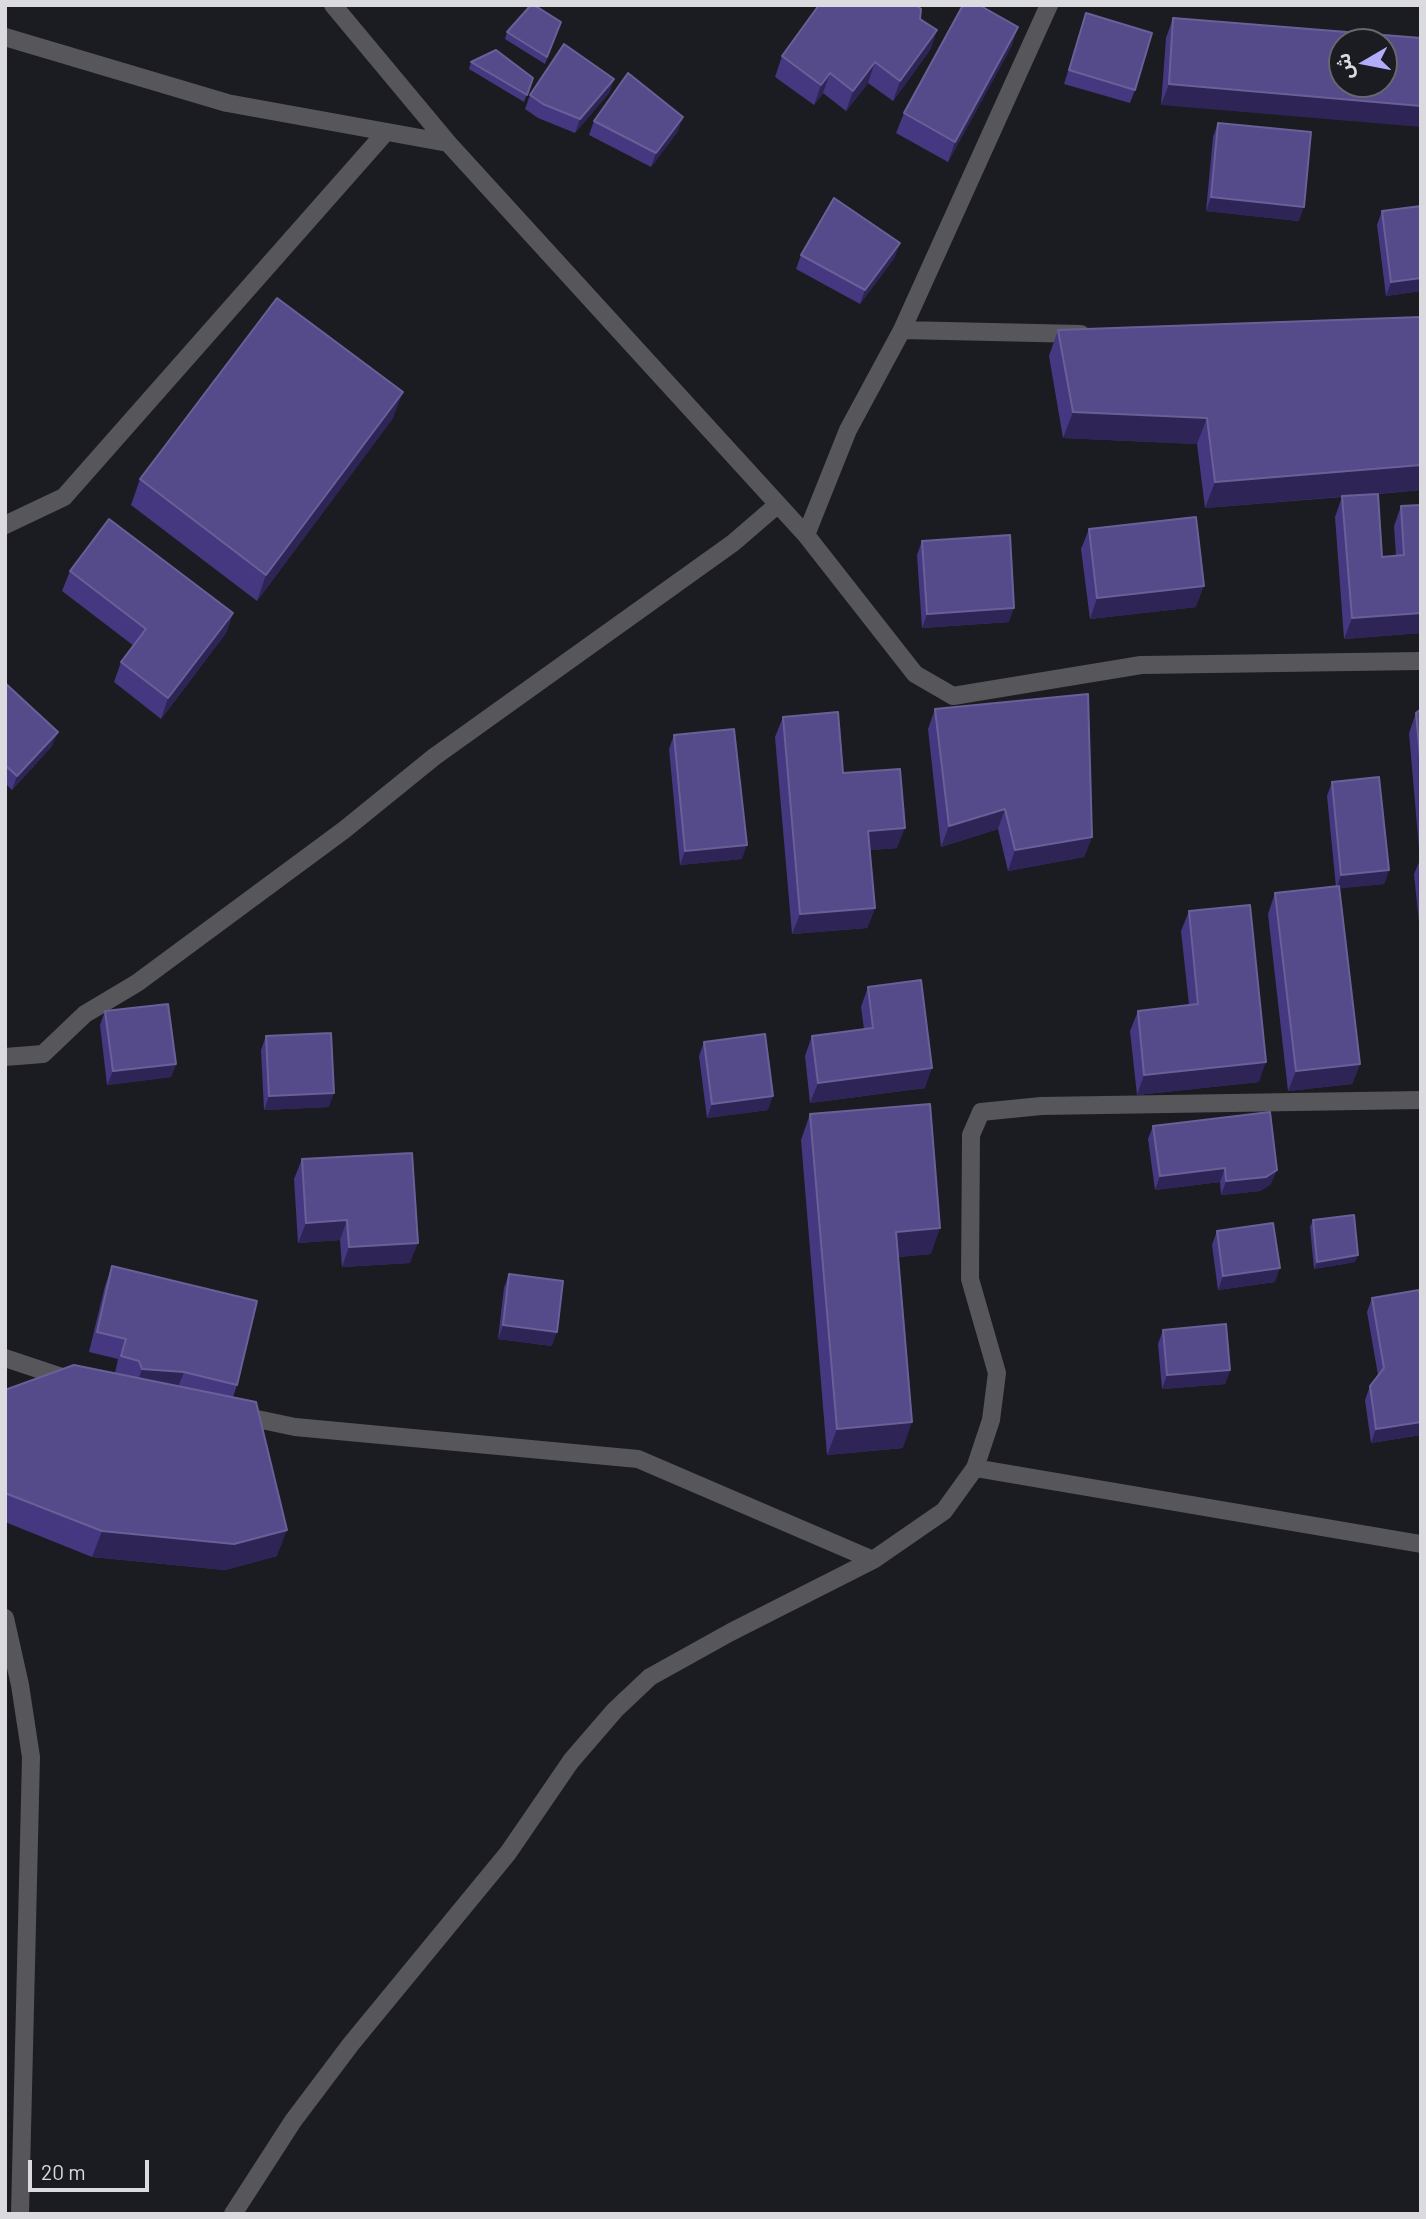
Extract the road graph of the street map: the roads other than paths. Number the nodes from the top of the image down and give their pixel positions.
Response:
1 (333, 5) edge
2 (1049, 5) edge
3 (5, 37) edge
4 (386, 132) junction
5 (448, 143) junction
6 (902, 330) junction
7 (1095, 335) edge
8 (776, 506) junction
9 (5, 525) edge
10 (806, 535) junction
11 (1421, 661) edge
12 (5, 1057) edge
13 (1421, 1100) edge
14 (5, 1358) edge
15 (95, 1386) edge
16 (215, 1411) edge
17 (975, 1468) junction
18 (1421, 1544) edge
19 (873, 1560) junction
20 (5, 1618) edge
21 (20, 2214) edge
22 (233, 2214) edge

1 - 5 street
2 - 6 street
3 - 4 street
4 - 5 street
4 - 9 street
5 - 8 street
6 - 7 street
6 - 10 street
8 - 10 street
8 - 12 street
10 - 11 street
13 - 17 street
14 - 15 street
16 - 19 street
17 - 18 street
17 - 19 street
19 - 22 street
20 - 21 street

